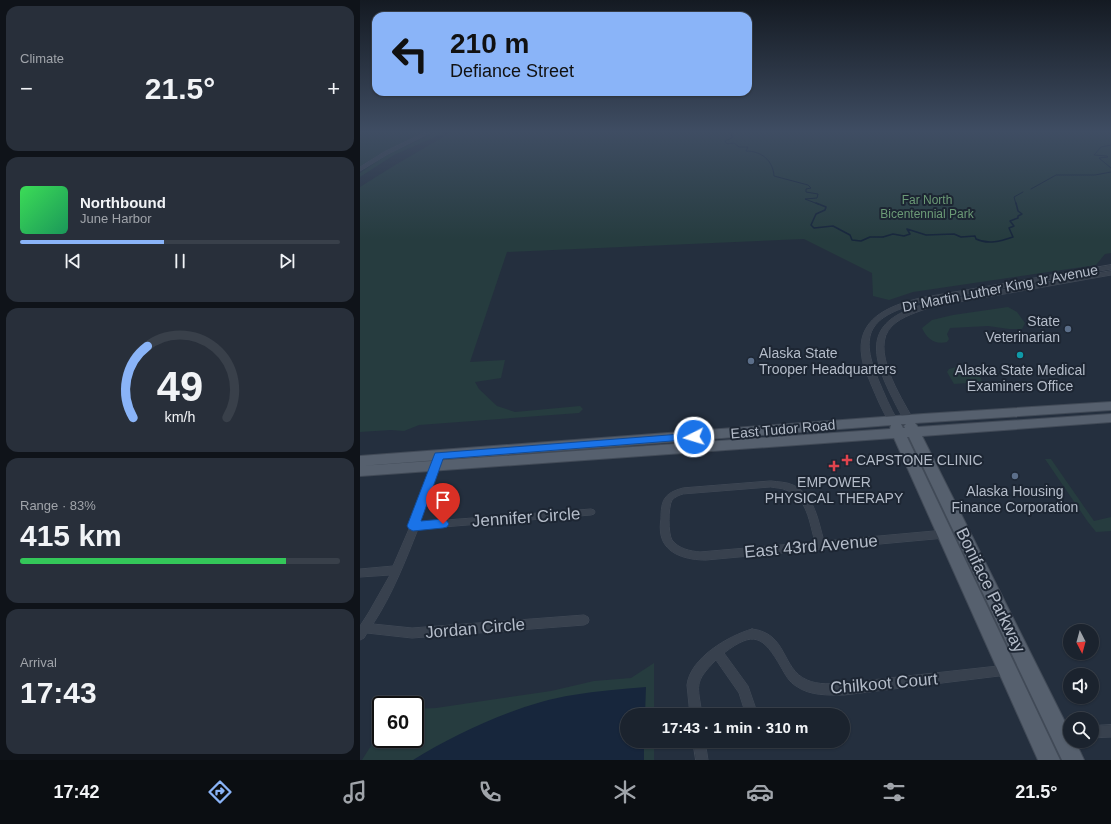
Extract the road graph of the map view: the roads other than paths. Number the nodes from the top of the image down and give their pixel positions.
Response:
1 (1111, 267) edge
2 (1111, 274) edge
3 (1111, 406) edge
4 (1111, 418) edge
5 (908, 419) junction
6 (902, 429) junction
7 (360, 461) edge
8 (437, 461) junction
9 (360, 471) edge
10 (592, 512) dead end
11 (413, 526) junction
12 (946, 534) junction
13 (820, 545) junction
14 (396, 570) junction
15 (360, 574) edge
16 (584, 620) dead end
17 (363, 631) edge
18 (717, 653) junction
19 (1008, 670) junction
20 (695, 708) edge
21 (750, 708) edge
22 (1063, 729) edge
23 (1111, 730) edge
24 (1099, 731) edge
25 (1063, 735) edge
26 (1038, 738) junction
27 (700, 748) edge
28 (1070, 748) edge
29 (702, 760) edge
30 (1049, 760) edge
31 (1073, 760) edge

1 - 6 street, Dr Martin Luther King Jr Avenue
2 - 5 street, Dr Martin Luther King Jr Avenue
3 - 5 main road
4 - 6 main road, East Tudor Road
5 - 6 main road, Boniface Parkway
6 - 8 main road, East Tudor Road
6 - 12 main road, Boniface Parkway
6 - 22 main road, Boniface Parkway
7 - 8 main road, East Tudor Road
8 - 9 main road, East Tudor Road
8 - 11 street
10 - 11 street, Jennifer Circle
11 - 14 street
12 - 13 street, East 43rd Avenue
12 - 19 main road, Boniface Parkway
13 - 13 street, East 43rd Avenue
14 - 15 street
14 - 17 street
16 - 17 street, Jordan Circle
18 - 19 street, Chilkoot Court
18 - 20 street, Chilkoot Court
18 - 21 street
19 - 26 main road, Boniface Parkway
23 - 24 street
25 - 26 street
26 - 30 main road, Boniface Parkway
27 - 29 street
28 - 31 main road, Boniface Parkway

